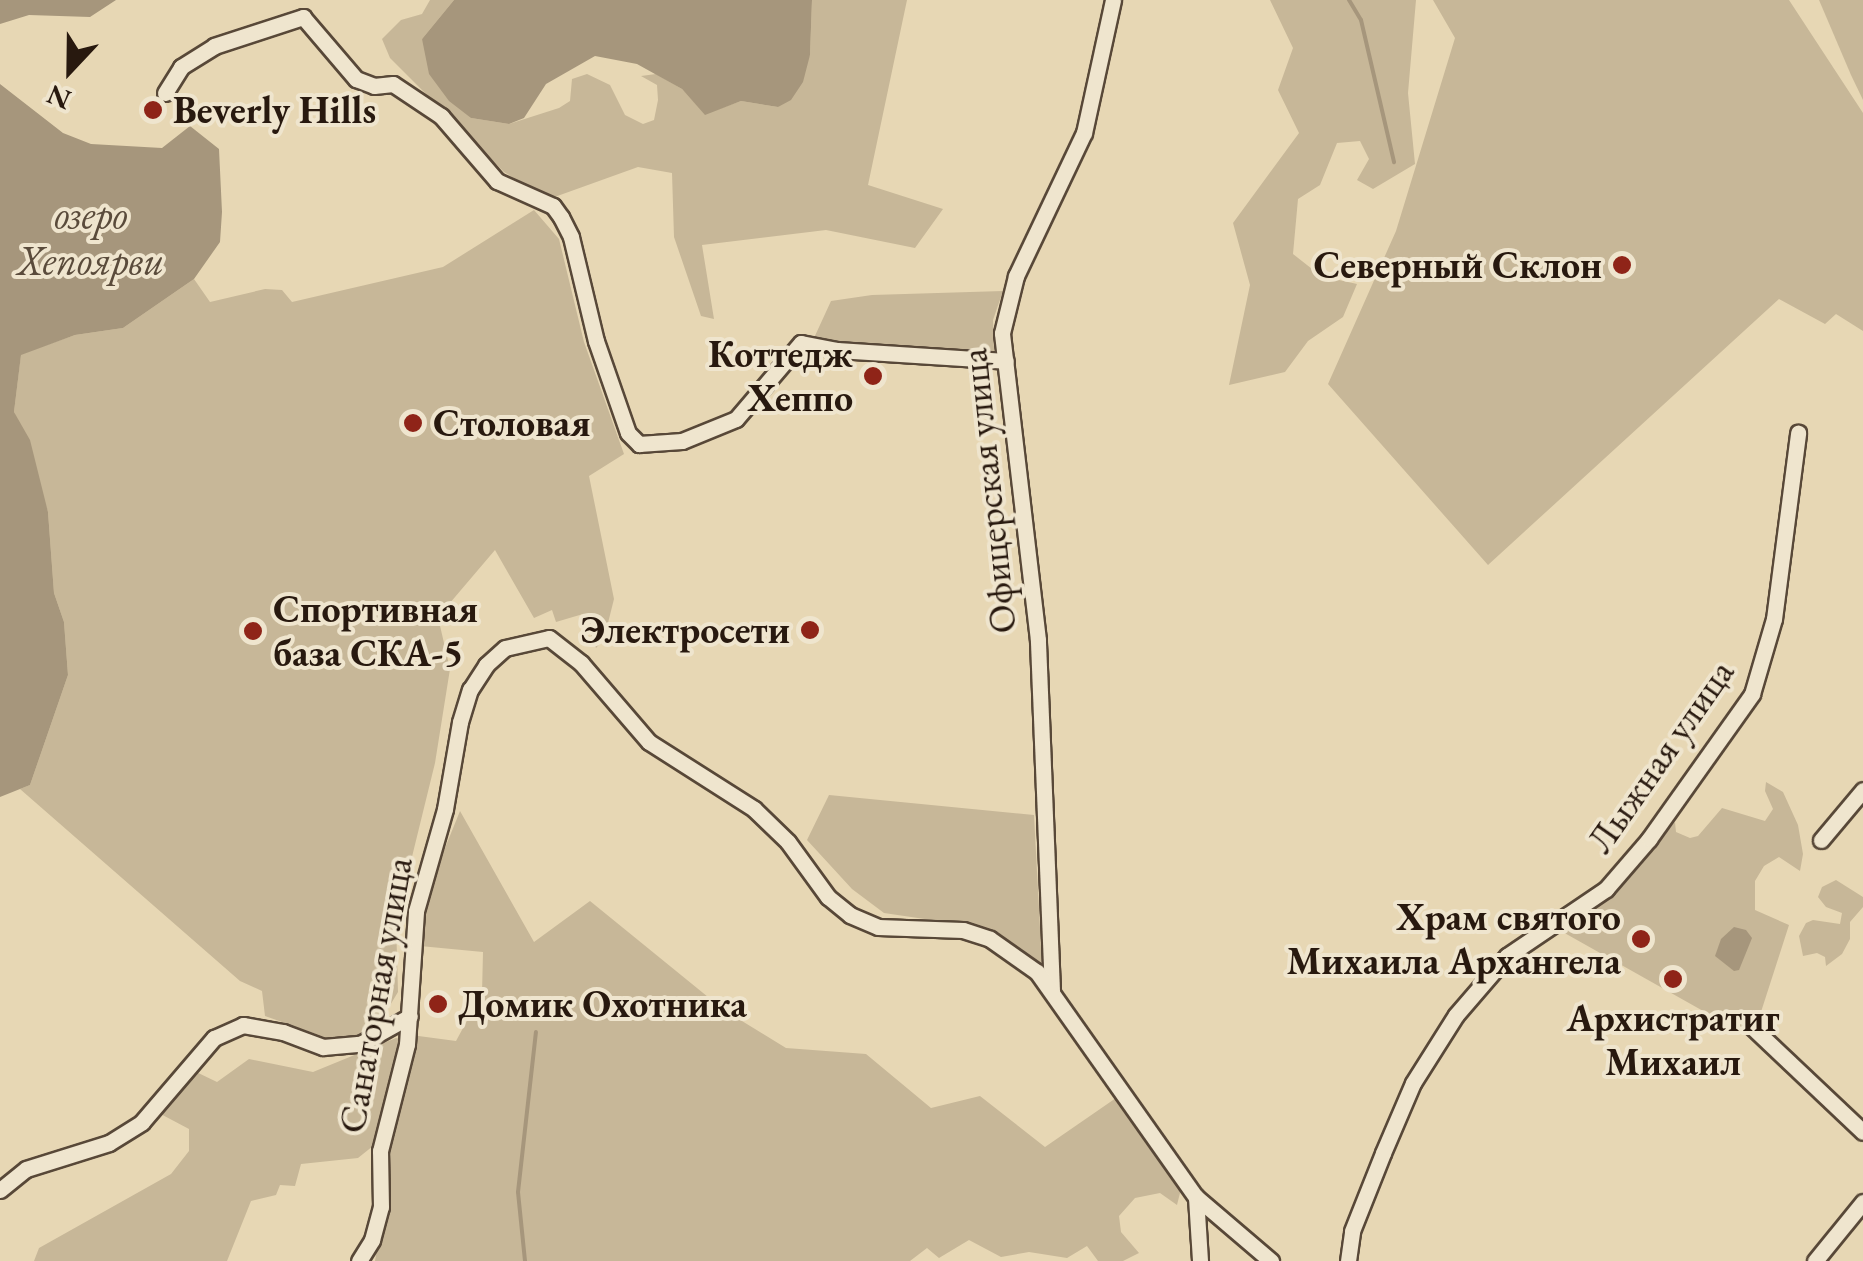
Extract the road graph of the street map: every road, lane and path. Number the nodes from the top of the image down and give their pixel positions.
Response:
1 (1114, 0) edge
2 (165, 93) dead end
3 (1006, 360) junction
4 (1798, 433) dead end
5 (1863, 790) edge
6 (1821, 840) dead end
7 (1052, 995) junction
8 (410, 1016) junction
9 (1751, 1026) dead end
10 (1863, 1132) edge
11 (0, 1190) edge
12 (1196, 1198) junction
13 (1863, 1202) edge
14 (359, 1261) edge
15 (1200, 1261) edge
16 (1271, 1261) edge
17 (1348, 1261) edge
18 (1815, 1261) edge

1 - 3 street, Офицерская улица
2 - 3 street
3 - 7 street, Офицерская улица
4 - 17 street, Лыжная улица
5 - 6 street
7 - 8 street, Санаторная улица
7 - 12 street, Санаторная улица
8 - 11 street
8 - 14 street, Санаторная улица
9 - 10 street
12 - 15 street
12 - 16 street, Санаторная улица
13 - 18 street

